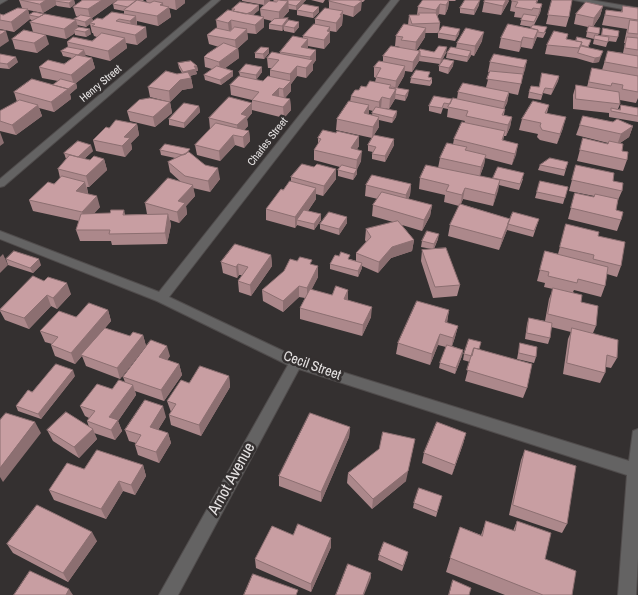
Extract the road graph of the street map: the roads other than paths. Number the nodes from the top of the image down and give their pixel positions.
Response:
1 (216, 0) edge
2 (395, 0) edge
3 (578, 0) edge
4 (638, 10) edge
5 (0, 184) edge
6 (0, 234) edge
7 (161, 298) junction
8 (296, 363) junction
9 (638, 435) edge
10 (634, 470) junction
11 (168, 595) edge
12 (627, 595) edge

1 - 5 street, Henry Street
2 - 7 street, Charles Street
3 - 4 street
6 - 7 street, Cecil Street
7 - 8 street, Cecil Street
8 - 10 street, Cecil Street
8 - 11 street, Arnot Avenue
9 - 10 street
10 - 12 street

